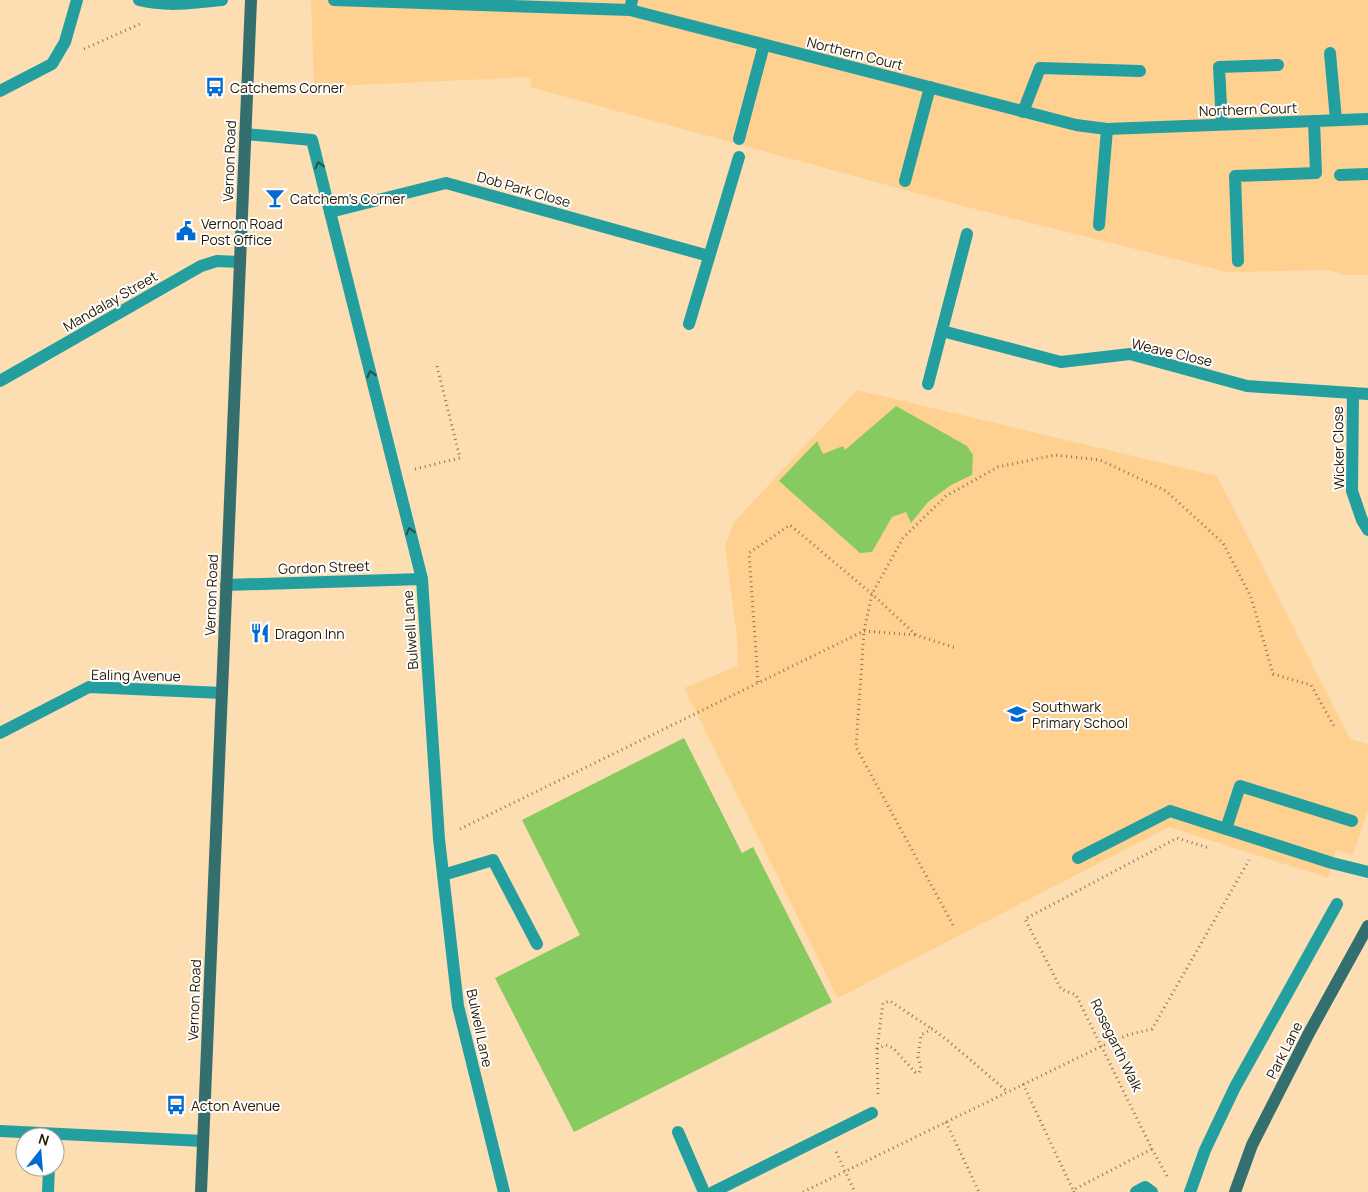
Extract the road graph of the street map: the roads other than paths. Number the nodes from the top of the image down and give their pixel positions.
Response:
1 (77, 0) edge
2 (139, 0) edge
3 (222, 0) edge
4 (251, 0) edge
5 (334, 0) edge
6 (481, 2) edge
7 (631, 5) edge
8 (764, 45) junction
9 (1330, 53) dead end
10 (1278, 65) dead end
11 (1140, 71) dead end
12 (930, 87) junction
13 (0, 91) edge
14 (1024, 112) junction
15 (1368, 119) edge
16 (1336, 120) junction
17 (1314, 121) junction
18 (1222, 124) junction
19 (1107, 129) junction
20 (245, 134) junction
21 (739, 139) dead end
22 (739, 157) dead end
23 (1368, 174) edge
24 (1340, 175) dead end
25 (905, 181) dead end
26 (330, 212) junction
27 (1099, 225) dead end
28 (967, 234) dead end
29 (709, 256) junction
30 (1238, 261) dead end
31 (240, 262) junction
32 (689, 324) dead end
33 (942, 331) junction
34 (0, 381) edge
35 (928, 384) dead end
36 (1352, 393) junction
37 (1368, 394) edge
38 (1368, 530) edge
39 (422, 579) junction
40 (226, 585) junction
41 (222, 693) junction
42 (0, 734) edge
43 (1352, 822) dead end
44 (1226, 829) junction
45 (1078, 858) dead end
46 (1368, 872) edge
47 (443, 874) junction
48 (1337, 904) dead end
49 (1368, 926) edge
50 (537, 944) dead end
51 (872, 1113) road end
52 (0, 1131) edge
53 (15, 1132) edge
54 (678, 1132) dead end
55 (65, 1136) edge
56 (203, 1141) junction
57 (49, 1177) edge
58 (48, 1192) edge
59 (201, 1192) edge
60 (504, 1192) edge
61 (704, 1192) edge
62 (713, 1192) edge
63 (1136, 1192) edge
64 (1152, 1192) edge
65 (1190, 1192) edge
66 (1235, 1192) edge

1 - 13 street
2 - 3 street
4 - 20 main road, Vernon Road
5 - 6 street, Northern Court
6 - 7 street, Northern Court
7 - 8 street, Northern Court
8 - 12 street, Northern Court
8 - 21 street
9 - 16 street
10 - 18 street
11 - 14 street
12 - 14 street, Northern Court
12 - 25 street
14 - 19 street, Northern Court
15 - 16 street, Northern Court
16 - 17 street, Northern Court
17 - 18 street, Northern Court
17 - 30 street
18 - 19 street, Northern Court
19 - 27 street
26 -> 20 street, Bulwell Lane
20 - 31 main road, Vernon Road
22 - 29 street
23 - 24 street
26 - 29 street, Dob Park Close
39 -> 26 street, Bulwell Lane
28 - 33 street
29 - 32 street
31 - 34 street, Mandalay Street
31 - 40 main road, Vernon Road
33 - 35 street
33 - 36 street, Weave Close
36 - 37 street, Weave Close
36 - 38 street, Wicker Close
39 - 40 street, Gordon Street
39 - 47 street, Bulwell Lane
40 - 41 main road, Vernon Road
41 - 42 street, Ealing Avenue
41 - 56 main road, Vernon Road
43 - 44 street
44 - 45 street
44 - 46 street
47 - 50 street
47 - 60 street, Bulwell Lane
48 - 65 street
49 - 66 main road, Park Lane
51 - 62 street
52 - 53 street
54 - 61 street
55 - 56 street
56 - 59 main road, Vernon Road
57 - 58 street
63 - 64 street

